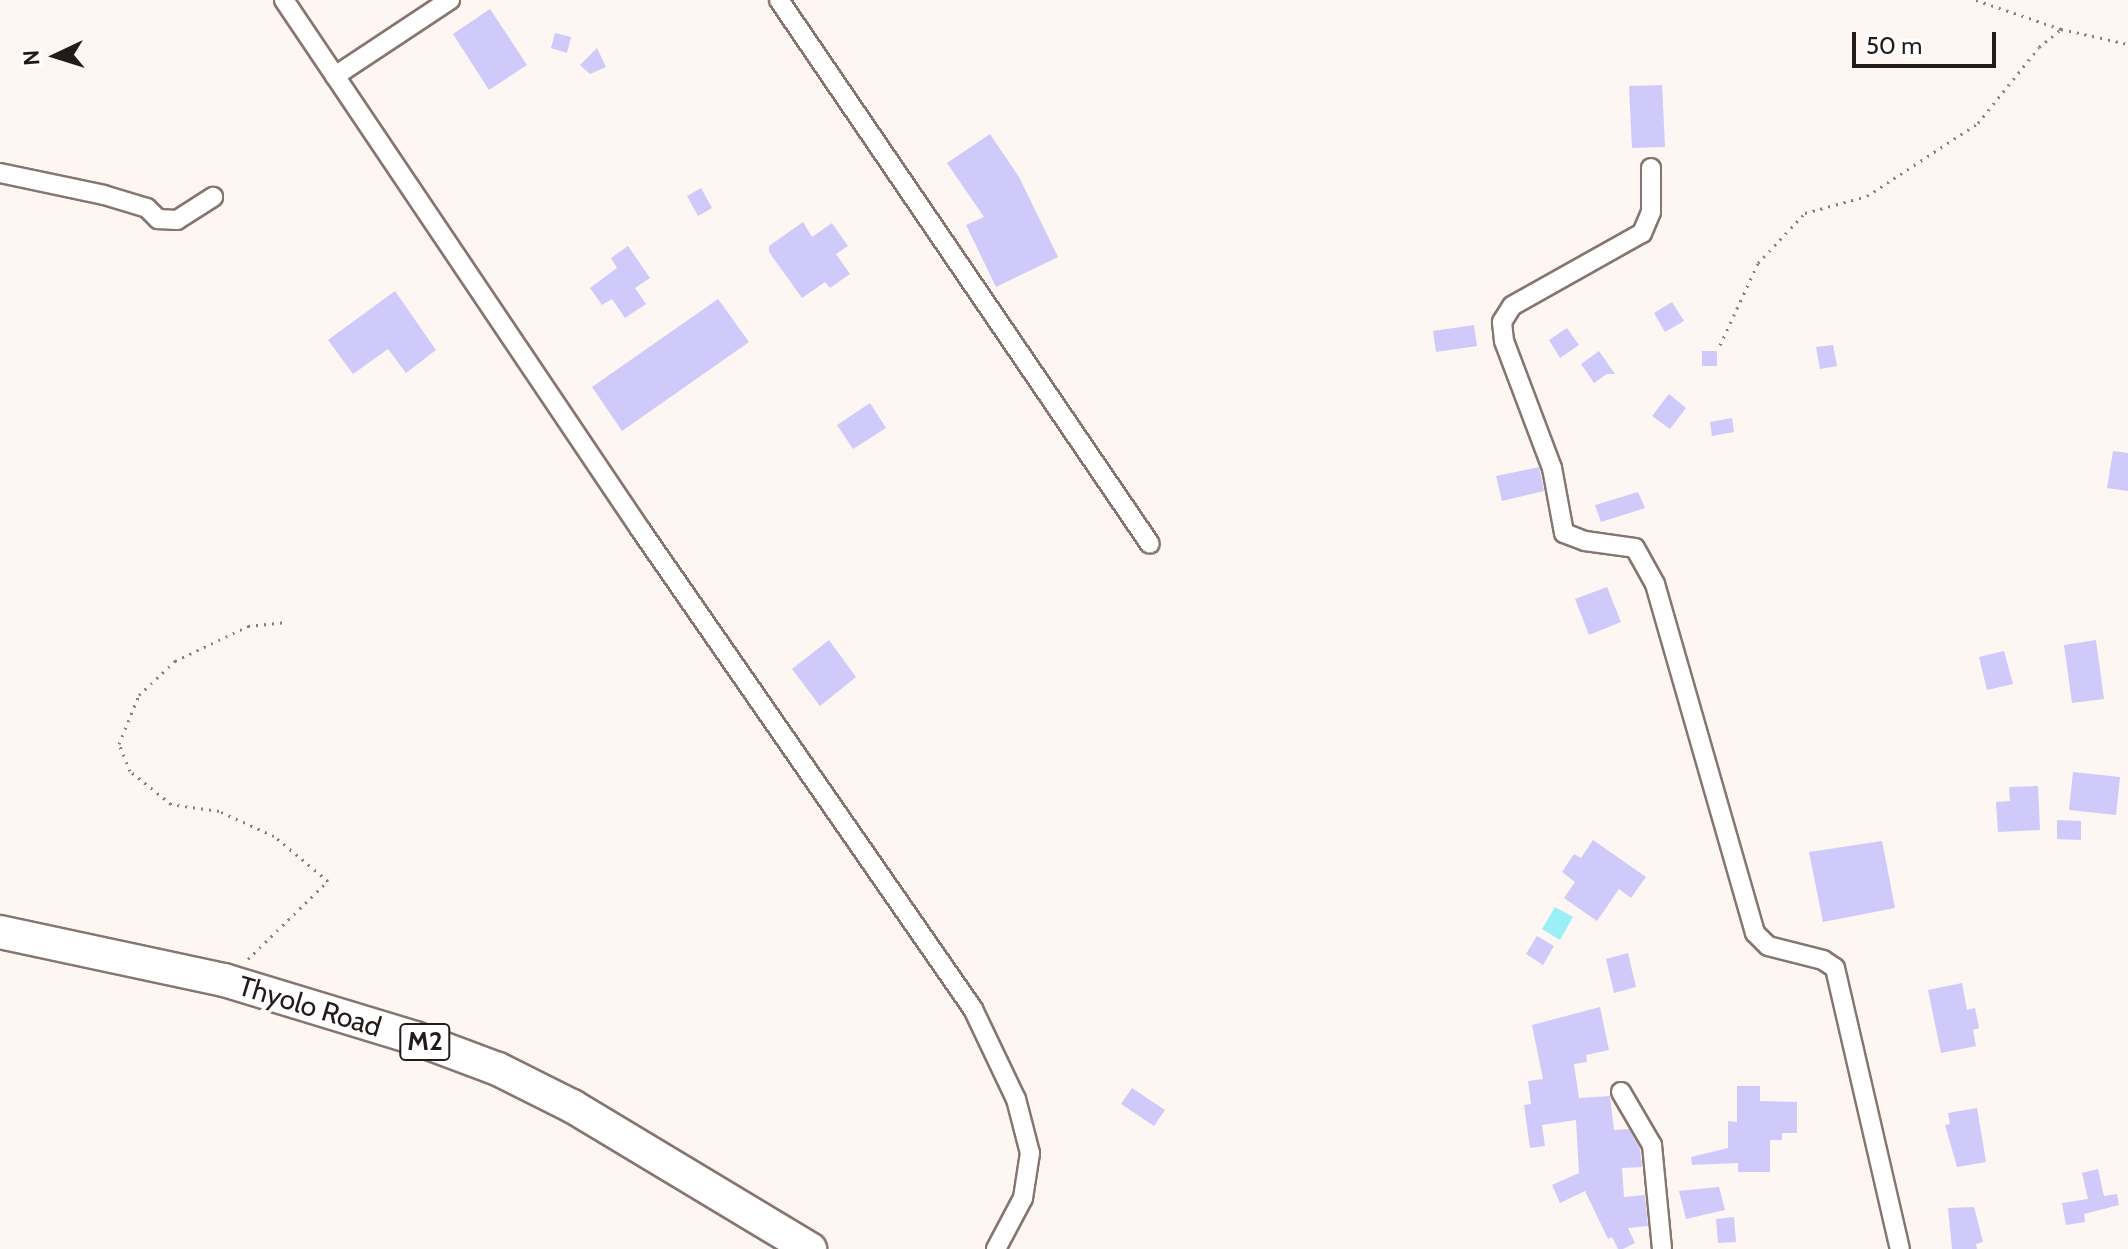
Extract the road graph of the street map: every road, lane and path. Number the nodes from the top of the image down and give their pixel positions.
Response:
1 (284, 0) edge
2 (450, 0) edge
3 (779, 0) edge
4 (1976, 0) edge
5 (2061, 29) junction
6 (2128, 44) edge
7 (335, 76) junction
8 (1651, 168) dead end
9 (0, 173) edge
10 (213, 197) dead end
11 (1720, 345) dead end
12 (1150, 544) dead end
13 (284, 622) dead end
14 (0, 932) edge
15 (224, 980) junction
16 (1621, 1092) dead end
17 (810, 1249) edge
18 (996, 1249) edge
19 (1662, 1249) edge
20 (1900, 1249) edge

1 - 7 street
2 - 7 street
3 - 12 street
4 - 5 path
5 - 6 path
5 - 11 path
7 - 18 street
8 - 20 street
9 - 10 street
13 - 15 path
14 - 15 highway, Thyolo Road / M2
15 - 17 highway, Thyolo Road / M2
16 - 19 street

